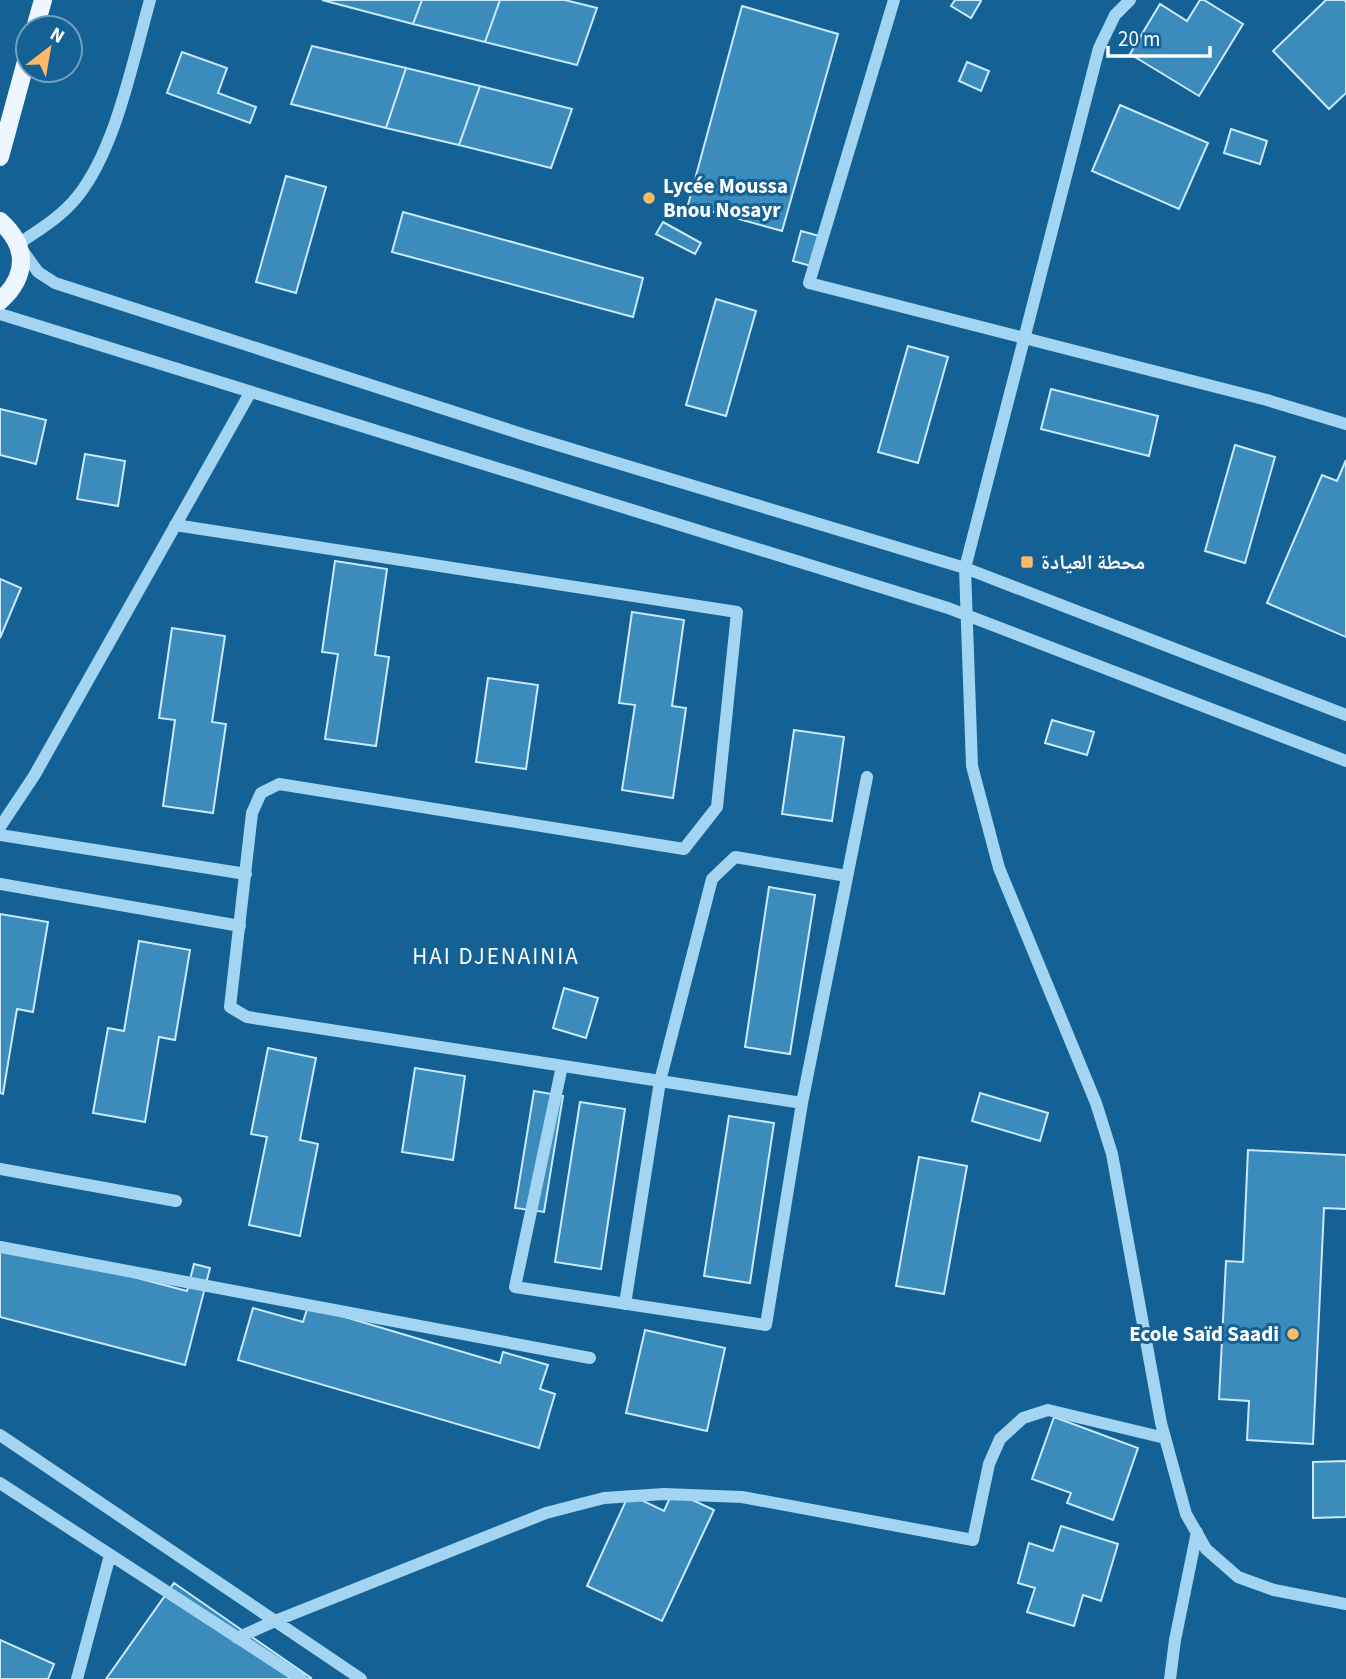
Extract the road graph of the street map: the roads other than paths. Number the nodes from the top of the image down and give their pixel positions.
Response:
1 (150, 0) edge
2 (894, 0) edge
3 (1130, 0) edge
4 (20, 84) edge
5 (0, 157) edge
6 (0, 221) edge
7 (19, 245) junction
8 (0, 301) edge
9 (0, 314) edge
10 (1024, 337) junction
11 (250, 393) junction
12 (1346, 424) edge
13 (175, 525) junction
14 (965, 568) junction
15 (965, 615) junction
16 (1346, 715) edge
17 (1346, 761) edge
18 (867, 776) dead end
19 (0, 827) edge
20 (0, 835) edge
21 (246, 874) junction
22 (847, 876) junction
23 (0, 884) edge
24 (240, 926) junction
25 (562, 1066) junction
26 (660, 1082) junction
27 (802, 1103) junction
28 (0, 1169) edge
29 (176, 1201) dead end
30 (0, 1247) edge
31 (625, 1304) junction
32 (590, 1358) dead end
33 (0, 1434) edge
34 (1166, 1438) junction
35 (0, 1483) edge
36 (1197, 1532) junction
37 (110, 1555) junction
38 (1346, 1604) edge
39 (275, 1621) junction
40 (237, 1638) junction
41 (77, 1679) edge
42 (300, 1679) edge
43 (361, 1679) edge
44 (1170, 1679) edge

1 - 7 street
2 - 10 street
3 - 10 street
4 - 5 main road
6 - 7 main road
7 - 8 main road
7 - 14 street
9 - 11 street
10 - 12 street
10 - 14 street
11 - 13 street
11 - 15 street
13 - 19 street
13 - 21 street
14 - 15 street
14 - 16 street
15 - 17 street
15 - 34 street
18 - 22 street
20 - 21 street
21 - 24 street
22 - 26 street
22 - 27 street
23 - 24 street
24 - 25 street
25 - 26 street
25 - 31 street
26 - 27 street
26 - 31 street
27 - 31 street
28 - 29 street
30 - 32 street
33 - 39 street
34 - 36 street
34 - 39 street
35 - 37 street
36 - 38 street
36 - 44 street
37 - 40 street
37 - 41 street
39 - 40 street
39 - 43 street
40 - 42 street

